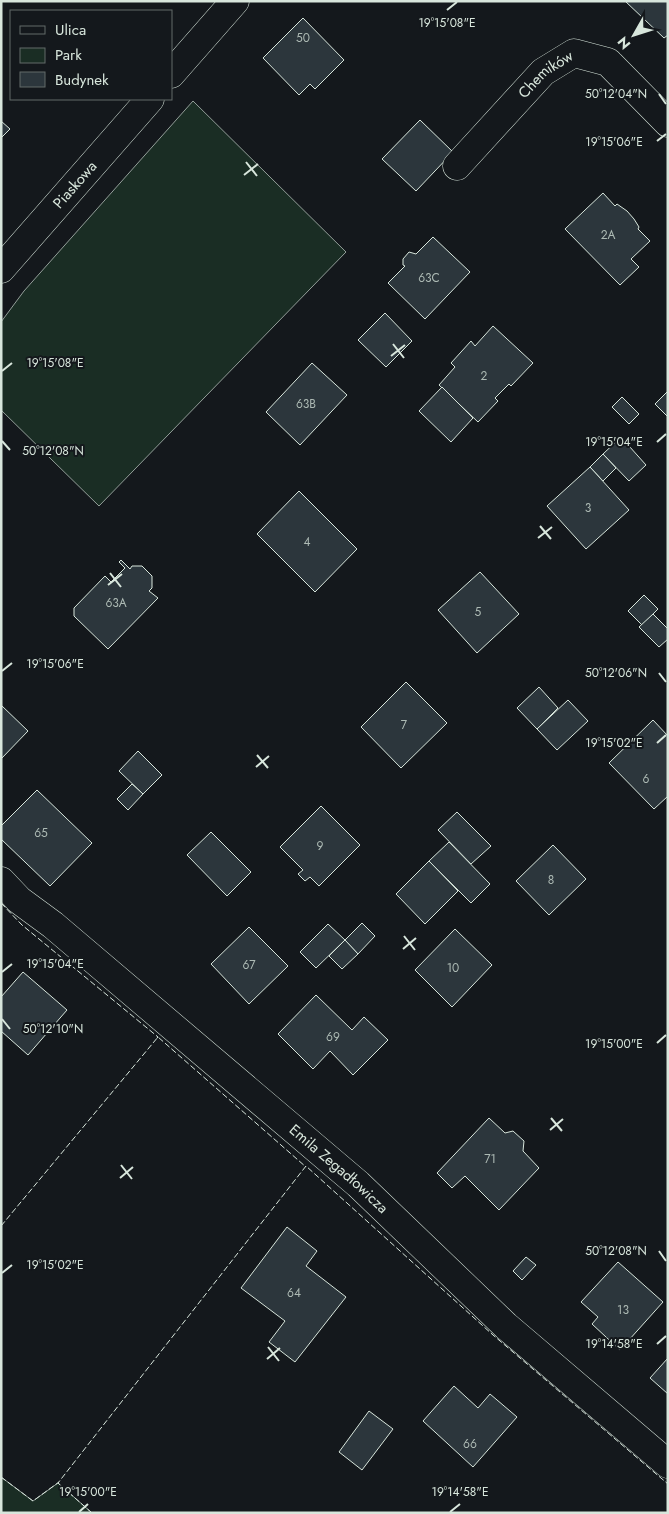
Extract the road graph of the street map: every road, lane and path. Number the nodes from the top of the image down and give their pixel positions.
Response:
1 (235, 1) edge
2 (172, 73) edge
3 (149, 100) edge
4 (668, 123) edge
5 (458, 166) dead end
6 (5, 258) edge
7 (1, 881) edge
8 (668, 1464) edge

1 - 2 street
3 - 6 street, Piaskowa
4 - 5 street, Chemików
7 - 8 street, Emila Zegadłowicza

